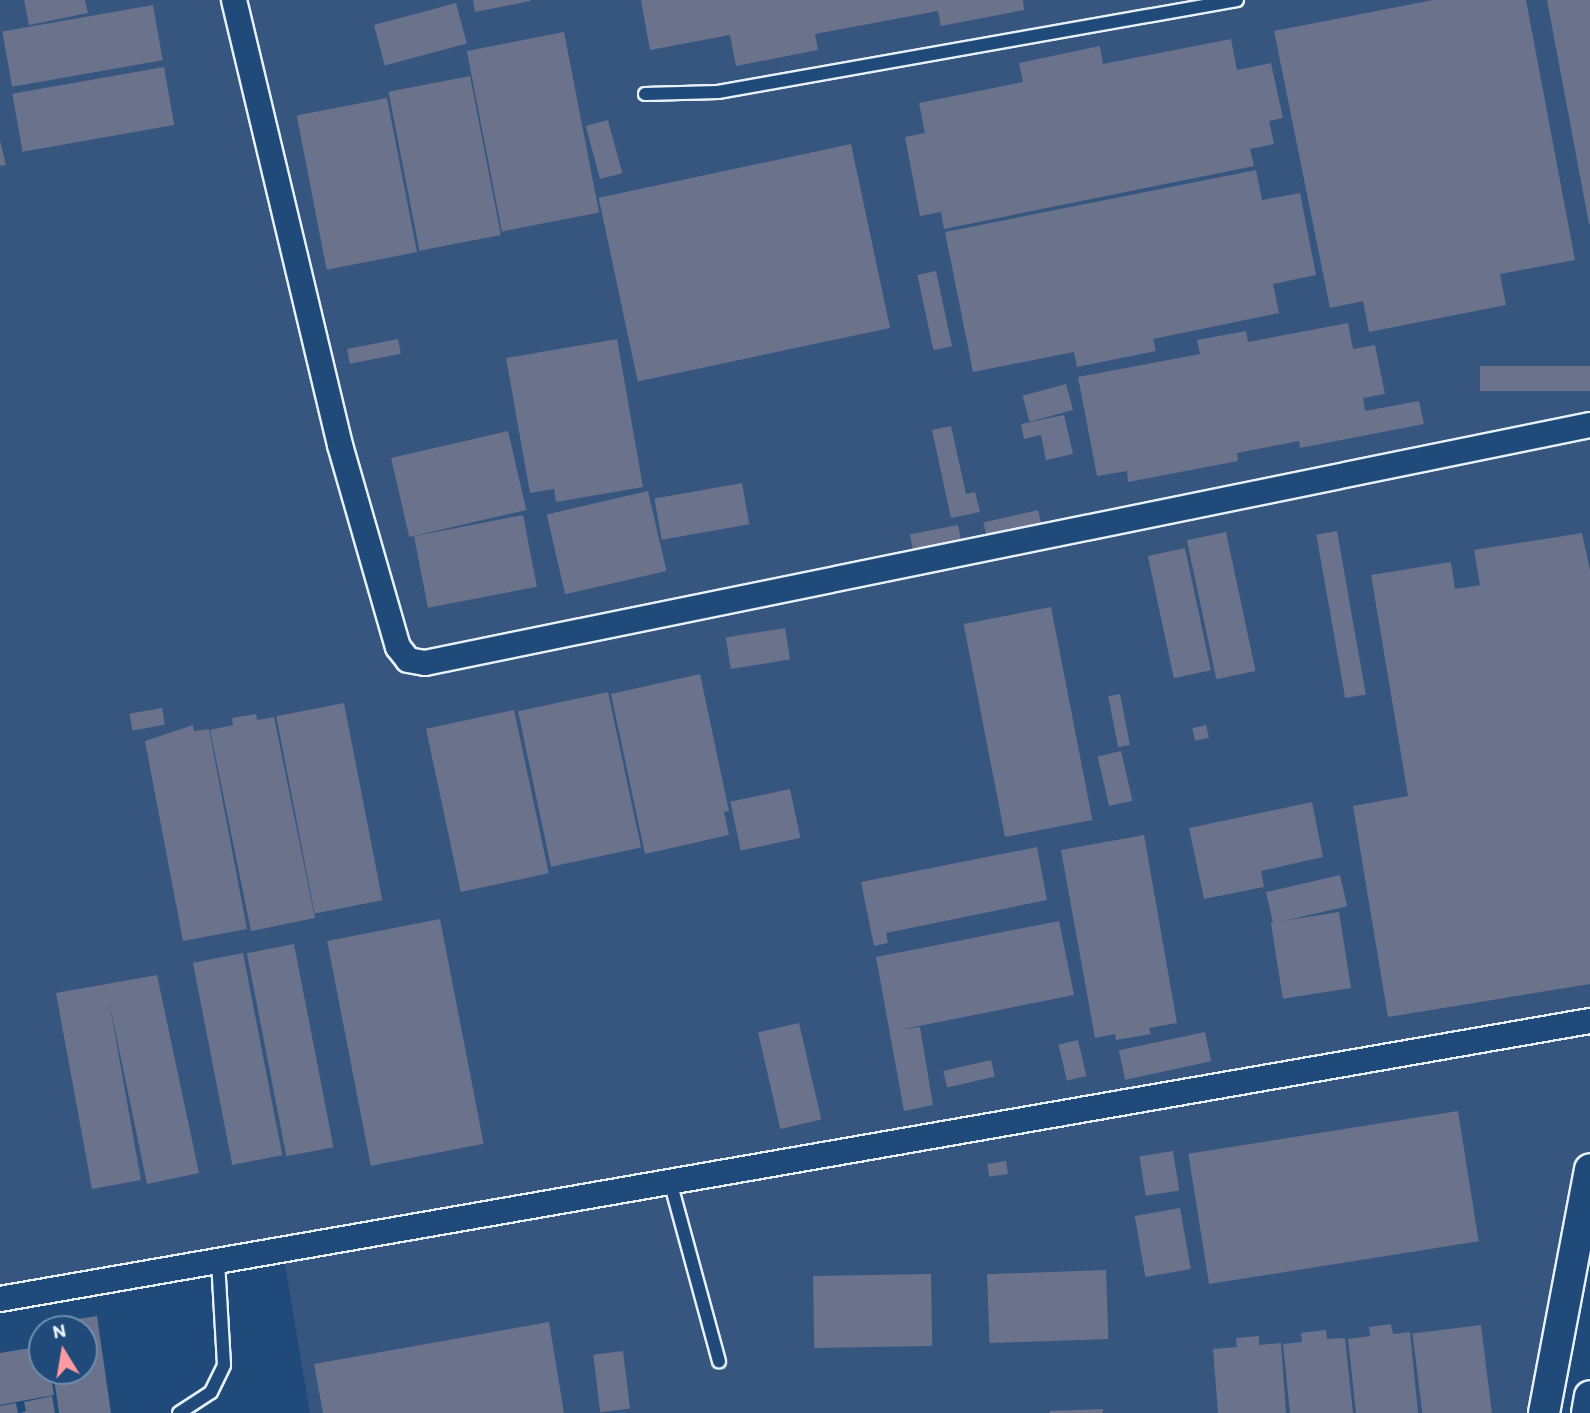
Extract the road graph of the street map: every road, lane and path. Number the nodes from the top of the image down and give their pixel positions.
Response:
1 (234, 0) edge
2 (1237, 0) edge
3 (645, 94) dead end
4 (1590, 425) edge
5 (1590, 1021) edge
6 (1590, 1169) edge
7 (670, 1181) junction
8 (218, 1261) junction
9 (0, 1299) edge
10 (719, 1361) dead end
11 (1590, 1396) edge
12 (179, 1413) edge
13 (1544, 1413) edge
14 (1587, 1413) edge

1 - 4 street
2 - 3 lane
5 - 7 street
6 - 13 street
7 - 8 street
7 - 10 lane
8 - 9 street
8 - 12 lane
11 - 14 street

